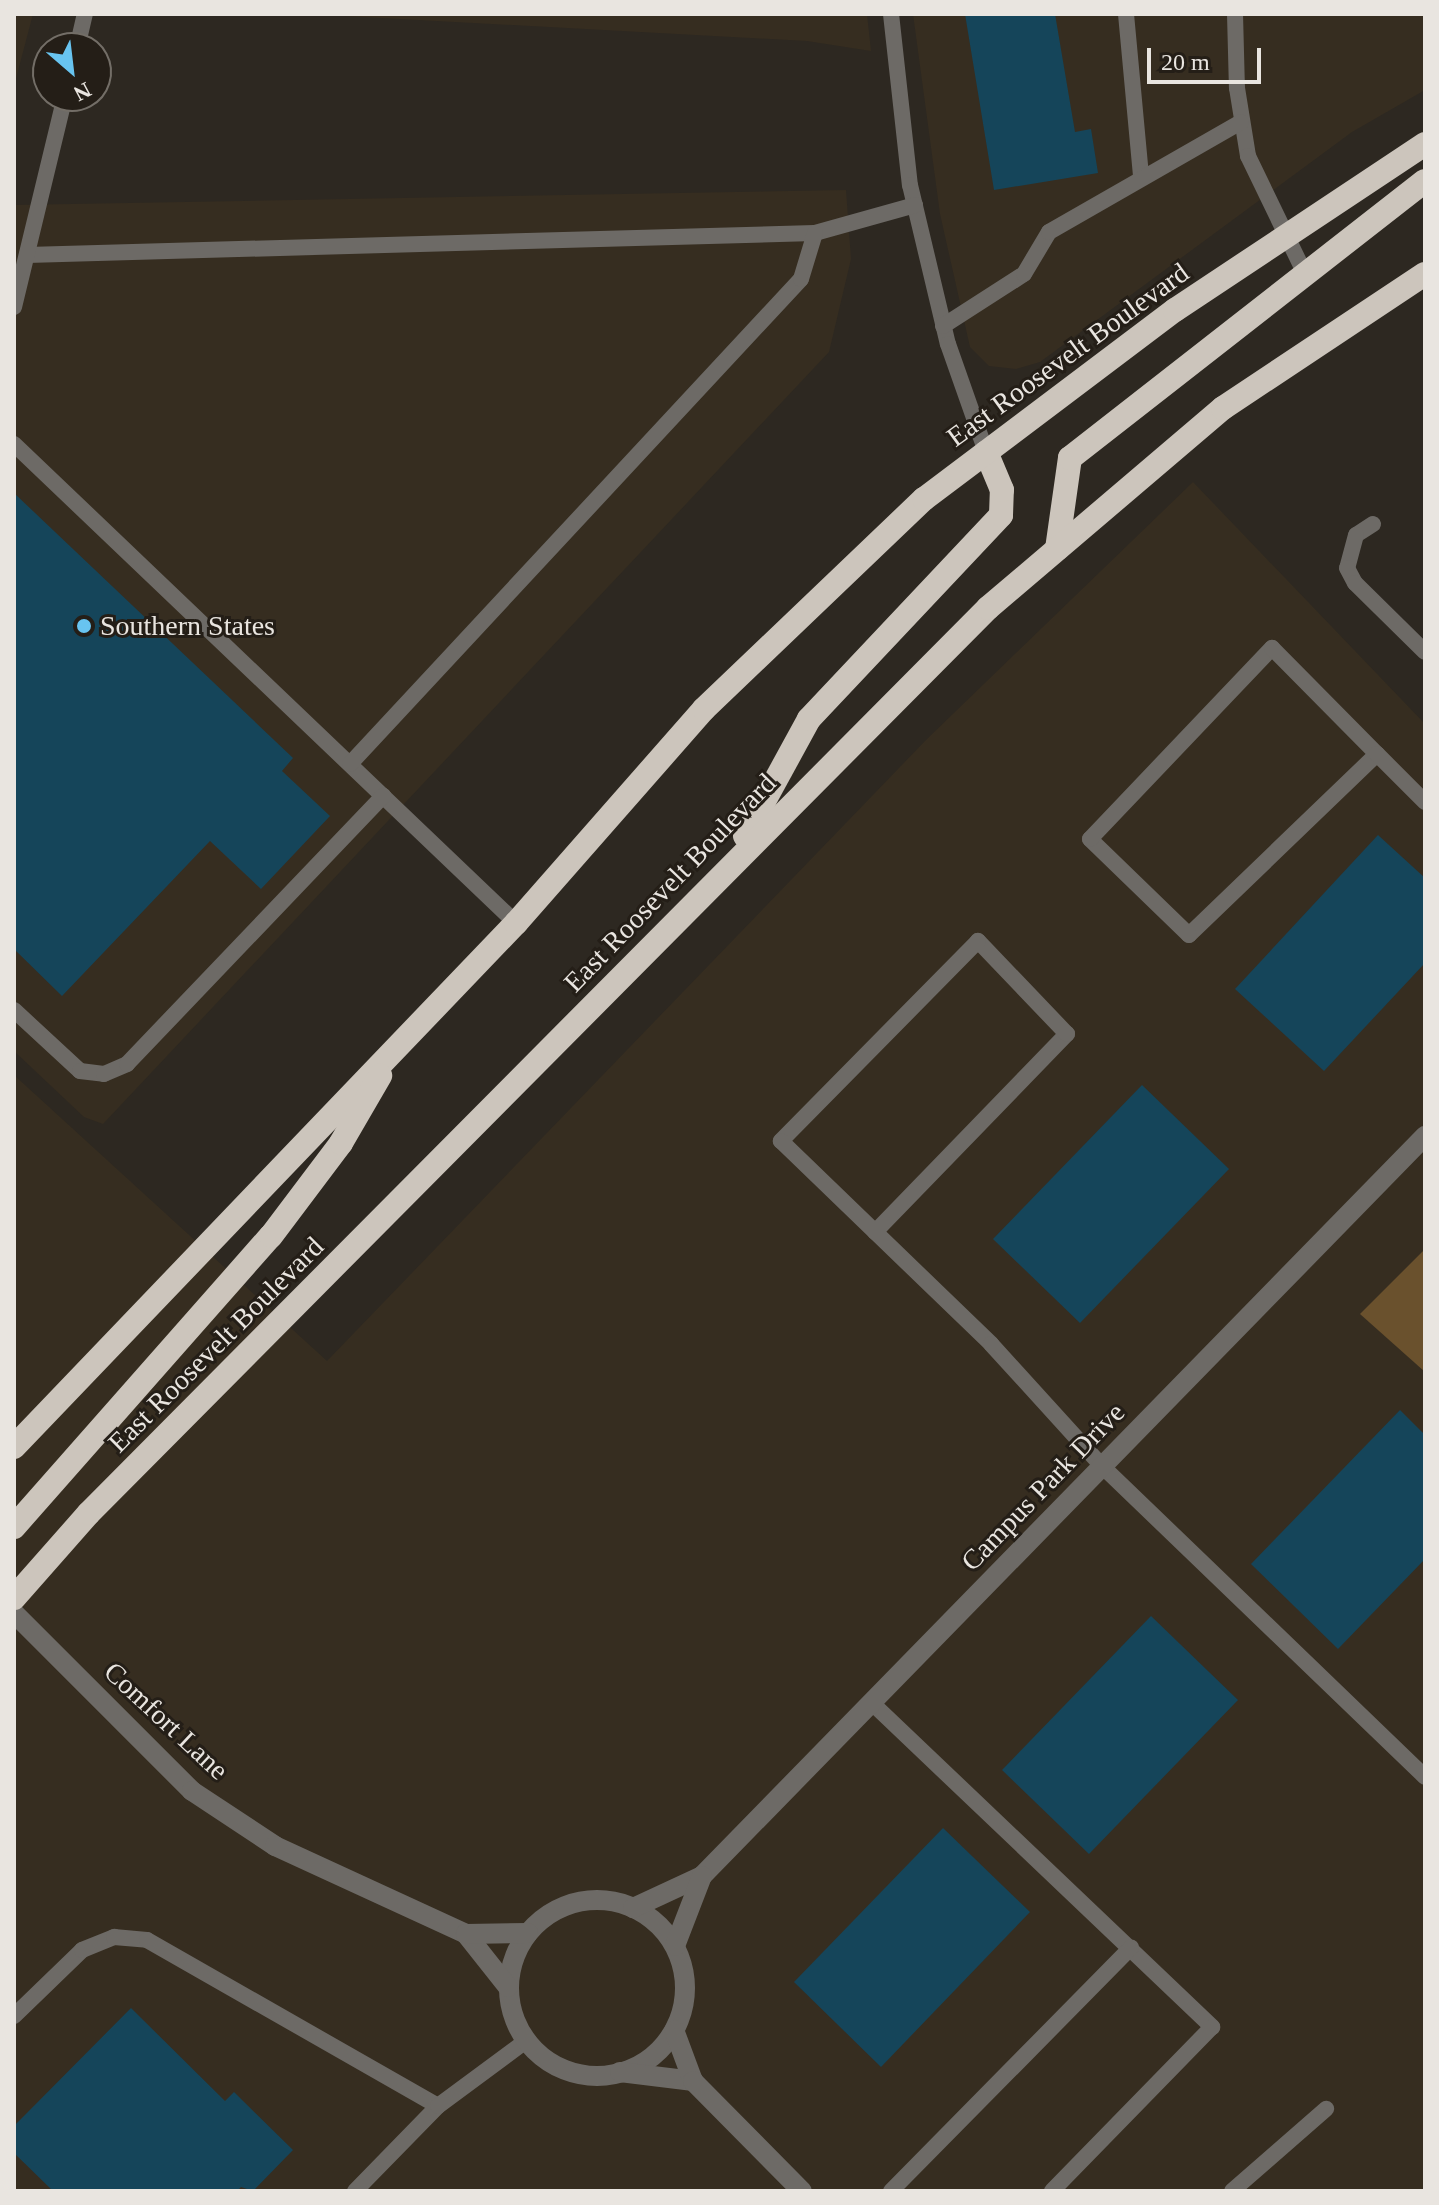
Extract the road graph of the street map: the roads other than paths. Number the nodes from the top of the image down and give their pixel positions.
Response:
1 (891, 14) edge
2 (1126, 14) edge
3 (1235, 14) edge
4 (61, 112) edge
5 (1241, 122) junction
6 (1425, 144) edge
7 (1141, 176) junction
8 (1425, 181) edge
9 (915, 205) junction
10 (815, 233) junction
11 (1284, 237) junction
12 (27, 255) junction
13 (1305, 274) junction
14 (1425, 274) edge
15 (14, 307) edge
16 (943, 326) junction
17 (14, 444) edge
18 (986, 452) junction
19 (1373, 524) dead end
20 (1057, 549) junction
21 (1425, 652) edge
22 (1377, 754) junction
23 (350, 764) junction
24 (383, 796) junction
25 (1425, 802) edge
26 (733, 860) junction
27 (516, 923) junction
28 (14, 1010) edge
29 (401, 1040) junction
30 (1425, 1136) edge
31 (875, 1232) junction
32 (14, 1447) edge
33 (1102, 1466) junction
34 (14, 1527) edge
35 (14, 1598) edge
36 (14, 1613) edge
37 (872, 1703) junction
38 (1425, 1777) edge
39 (702, 1876) junction
40 (633, 1908) junction
41 (528, 1933) junction
42 (466, 1934) junction
43 (675, 1946) junction
44 (1131, 1948) junction
45 (508, 1987) junction
46 (14, 2016) edge
47 (674, 2030) junction
48 (526, 2041) junction
49 (620, 2072) junction
50 (693, 2081) junction
51 (438, 2106) junction
52 (1326, 2109) dead end
53 (355, 2191) edge
54 (802, 2191) edge
55 (891, 2191) edge
56 (1052, 2191) edge
57 (1234, 2191) edge

1 - 9 lane
2 - 7 lane
3 - 5 lane
4 - 12 lane
5 - 7 lane
5 - 11 lane
6 - 11 highway, East Roosevelt Boulevard
7 - 16 lane
8 - 13 highway
9 - 10 lane
9 - 16 lane
10 - 12 lane
10 - 23 lane
11 - 13 lane
11 - 18 highway, East Roosevelt Boulevard
12 - 15 lane
13 - 20 highway
14 - 20 highway, East Roosevelt Boulevard
16 - 18 lane
17 - 23 lane
18 - 26 highway
18 - 27 highway, East Roosevelt Boulevard
19 - 21 lane
20 - 26 highway, East Roosevelt Boulevard
22 - 22 lane
22 - 25 lane
23 - 24 lane
24 - 27 lane
24 - 28 lane
26 - 35 highway, East Roosevelt Boulevard
27 - 29 highway, East Roosevelt Boulevard
29 - 32 highway, East Roosevelt Boulevard
29 - 34 highway
30 - 33 street, Campus Park Drive
31 - 31 lane
31 - 33 lane
33 - 37 street, Campus Park Drive
33 - 38 lane
36 - 42 street, Comfort Lane
37 - 39 street, Campus Park Drive
37 - 44 lane
39 - 40 street, Campus Park Drive
39 - 43 street, Campus Park Drive
40 - 41 street
40 - 43 street
41 - 42 street, Comfort Lane
41 - 45 street
42 - 45 street, Comfort Lane
43 - 47 street, Comfort Lane
44 - 55 lane
44 - 56 lane
45 - 48 street, Comfort Lane
46 - 51 lane
47 - 49 street, Comfort Lane
47 - 50 street
48 - 49 street, Comfort Lane
48 - 51 lane
49 - 50 street, Comfort Lane
50 - 54 street
51 - 53 lane
52 - 57 lane

